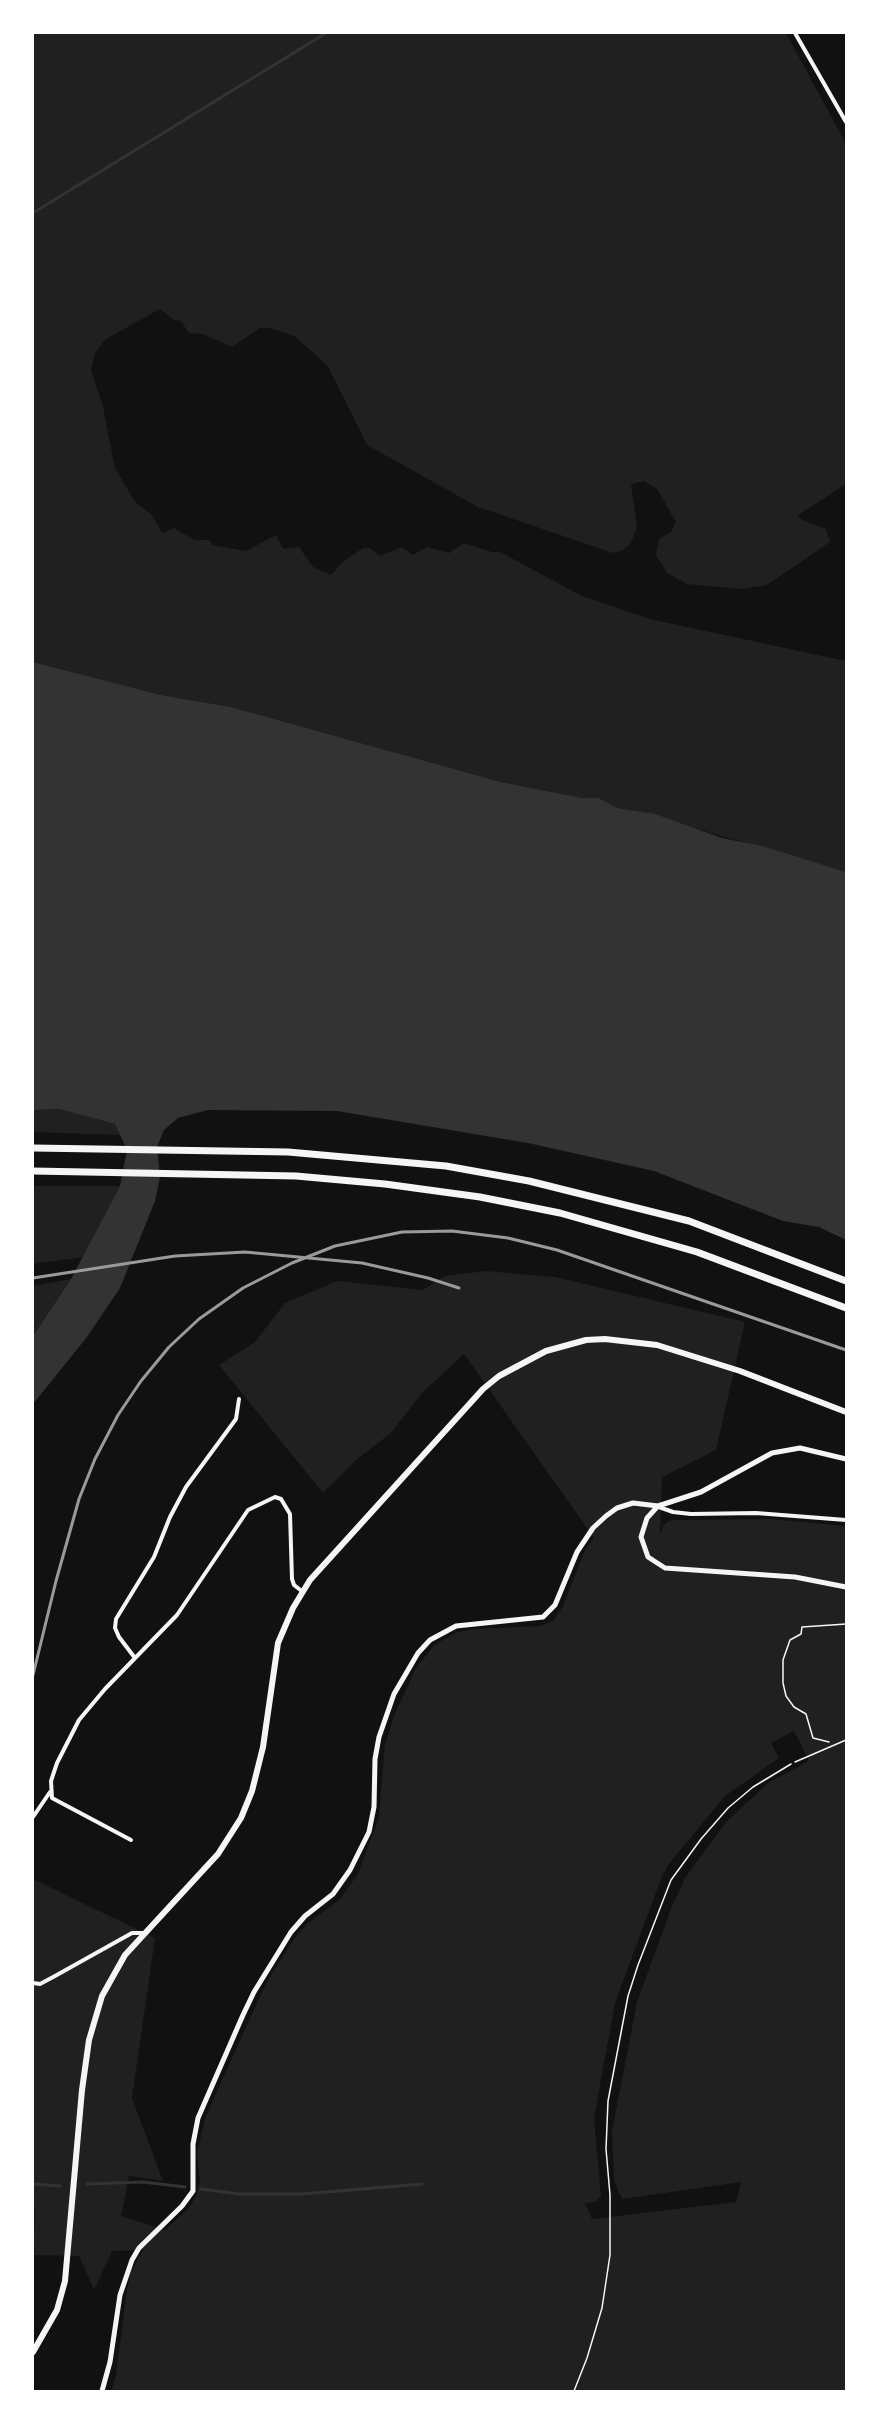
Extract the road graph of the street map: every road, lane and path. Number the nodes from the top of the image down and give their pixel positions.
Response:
1 (795, 33) edge
2 (846, 122) edge
3 (33, 1148) edge
4 (33, 1171) edge
5 (846, 1281) edge
6 (846, 1308) edge
7 (239, 1399) dead end
8 (846, 1412) edge
9 (846, 1459) edge
10 (658, 1506) junction
11 (846, 1520) edge
12 (846, 1587) edge
13 (303, 1592) junction
14 (846, 1624) edge
15 (135, 1658) junction
16 (846, 1740) edge
17 (832, 1744) junction
18 (795, 1762) joint
19 (50, 1792) junction
20 (33, 1817) edge
21 (131, 1840) dead end
22 (143, 1933) junction
23 (33, 1983) edge
24 (33, 2352) edge
25 (102, 2391) edge
26 (574, 2391) edge

1 - 2 street
3 - 5 highway
4 - 6 highway
7 - 15 street
8 - 13 main road
9 - 10 main road
10 - 11 street
10 - 12 main road
10 - 25 main road
13 - 15 street
13 - 22 main road
14 - 17 path
15 - 19 street
16 - 17 lane
17 - 18 lane
18 - 26 path
19 - 20 street
19 - 21 street
22 - 23 street
22 - 24 main road

